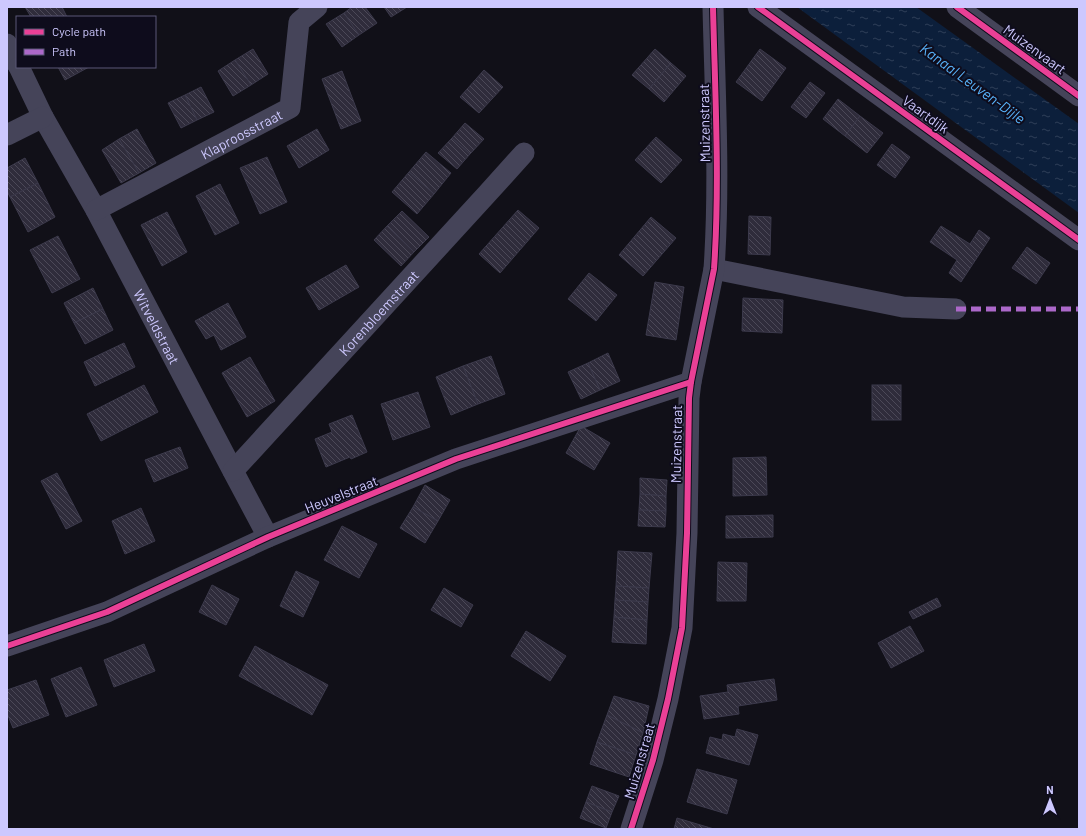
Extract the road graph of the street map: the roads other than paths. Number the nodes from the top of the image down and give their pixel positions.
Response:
1 (317, 7) edge
2 (713, 7) edge
3 (758, 7) edge
4 (957, 7) edge
5 (7, 44) edge
6 (16, 62) edge
7 (19, 68) edge
8 (1079, 96) edge
9 (43, 116) junction
10 (7, 135) edge
11 (524, 153) dead end
12 (96, 210) junction
13 (1079, 240) edge
14 (714, 269) junction
15 (956, 309) dead end
16 (691, 382) junction
17 (232, 471) junction
18 (268, 537) junction
19 (7, 646) edge
20 (631, 829) edge

1 - 12 street, Klaproosstraat
2 - 14 street, Muizenstraat
3 - 13 street, Vaartdijk
4 - 8 street, Muizenvaart
5 - 6 street
7 - 9 street, Witveldstraat
9 - 10 street
9 - 12 street, Witveldstraat
11 - 17 street, Korenbloemstraat
12 - 17 street, Witveldstraat
14 - 15 street
14 - 16 street, Muizenstraat
16 - 18 street, Heuvelstraat
16 - 20 street, Muizenstraat
17 - 18 street, Witveldstraat
18 - 19 street, Heuvelstraat

